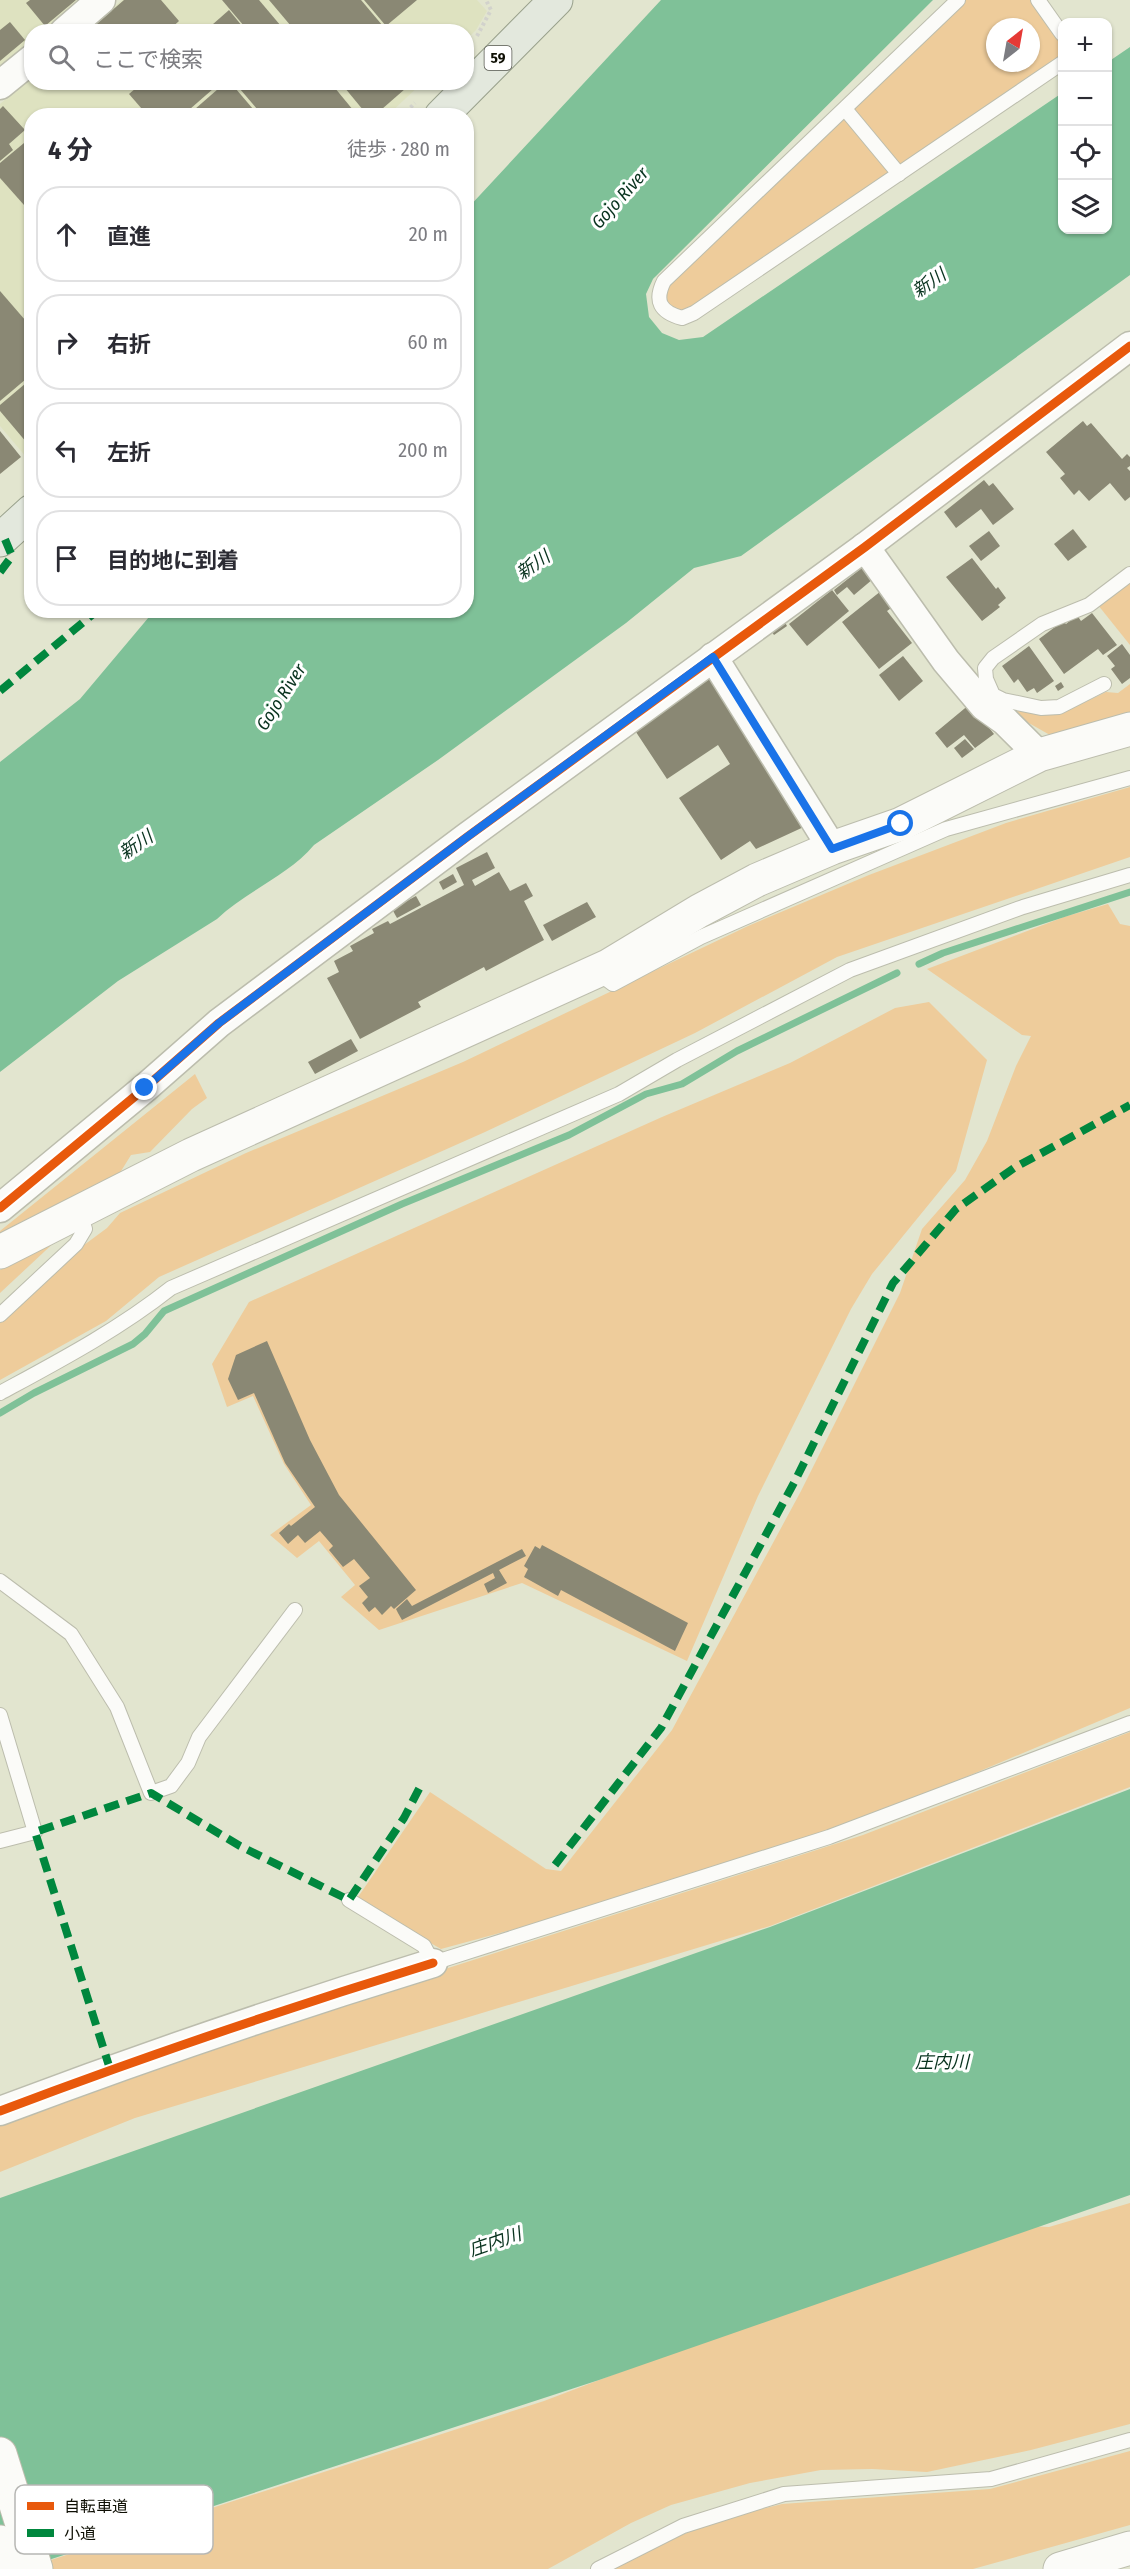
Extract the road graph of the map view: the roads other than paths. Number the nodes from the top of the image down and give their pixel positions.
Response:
1 (101, 0) edge
2 (556, 0) edge
3 (958, 0) edge
4 (1038, 0) edge
5 (73, 24) edge
6 (1058, 28) edge
7 (24, 66) edge
8 (1058, 66) edge
9 (474, 83) edge
10 (0, 85) edge
11 (467, 90) edge
12 (449, 108) edge
13 (845, 109) junction
14 (899, 174) junction
15 (1127, 357) edge
16 (24, 518) edge
17 (0, 540) edge
18 (865, 547) junction
19 (1130, 574) edge
20 (713, 657) junction
21 (1104, 684) dead end
22 (997, 706) junction
23 (1130, 729) edge
24 (1039, 755) junction
25 (1130, 778) edge
26 (832, 849) junction
27 (1130, 875) edge
28 (595, 971) junction
29 (0, 1208) edge
30 (79, 1211) junction
31 (0, 1252) edge
32 (0, 1315) edge
33 (0, 1393) edge
34 (0, 1581) edge
35 (295, 1610) dead end
36 (0, 1715) edge
37 (1130, 1723) edge
38 (0, 1841) edge
39 (349, 1900) dead end
40 (433, 1963) junction
41 (0, 2111) edge
42 (1130, 2440) edge
43 (0, 2454) edge
44 (15, 2502) edge
45 (0, 2542) edge
46 (1130, 2548) edge
47 (31, 2554) edge
48 (9, 2569) edge
49 (36, 2569) edge
50 (598, 2569) edge
51 (1060, 2569) edge

1 - 5 street
2 - 9 main road, 59
3 - 13 lane
4 - 6 lane
7 - 10 street
8 - 14 lane
11 - 12 main road, 59
13 - 14 lane
13 - 14 lane
15 - 18 street
16 - 17 main road
18 - 20 street
18 - 22 street
19 - 22 lane
20 - 26 street
20 - 29 street
21 - 22 lane
22 - 24 street
23 - 24 street
24 - 26 street
25 - 28 lane
26 - 28 street
27 - 33 lane
28 - 30 street
30 - 31 street
30 - 32 lane
34 - 35 lane
36 - 38 lane
37 - 40 lane
39 - 40 lane
40 - 41 street
42 - 50 lane
43 - 44 street
45 - 48 street
46 - 51 street
47 - 49 street

